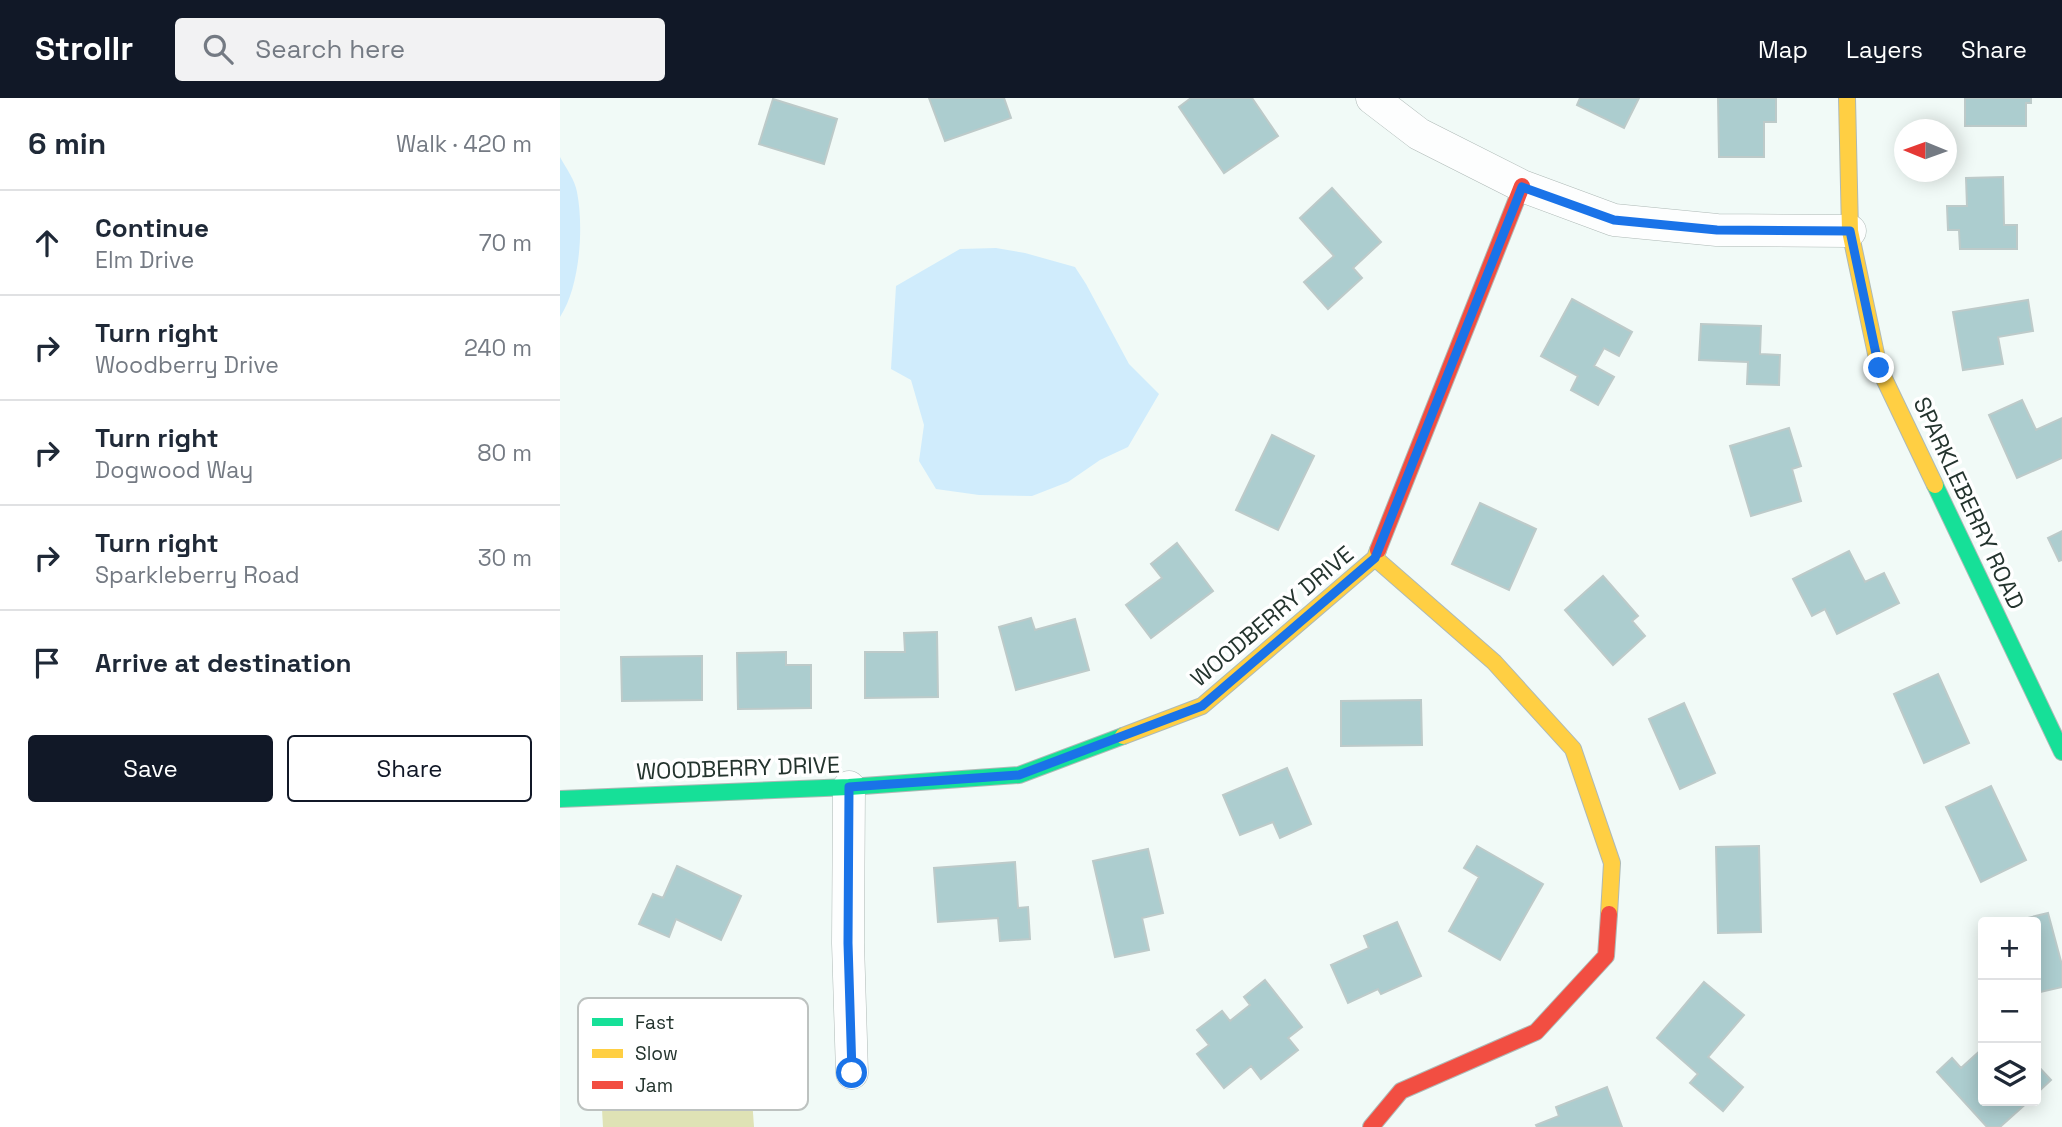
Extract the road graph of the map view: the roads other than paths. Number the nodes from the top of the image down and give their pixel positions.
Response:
1 (1372, 98) edge
2 (1847, 98) edge
3 (1522, 187) junction
4 (1850, 231) junction
5 (1375, 558) junction
6 (2062, 752) edge
7 (849, 787) junction
8 (560, 799) edge
9 (852, 1073) dead end
10 (1371, 1127) edge

1 - 3 street
2 - 4 street, SPARKLEBERRY ROAD
3 - 4 street
3 - 5 street, WOODBERRY DRIVE
4 - 6 street, SPARKLEBERRY ROAD
5 - 7 street, WOODBERRY DRIVE
5 - 10 street
7 - 8 street, WOODBERRY DRIVE
7 - 9 street

